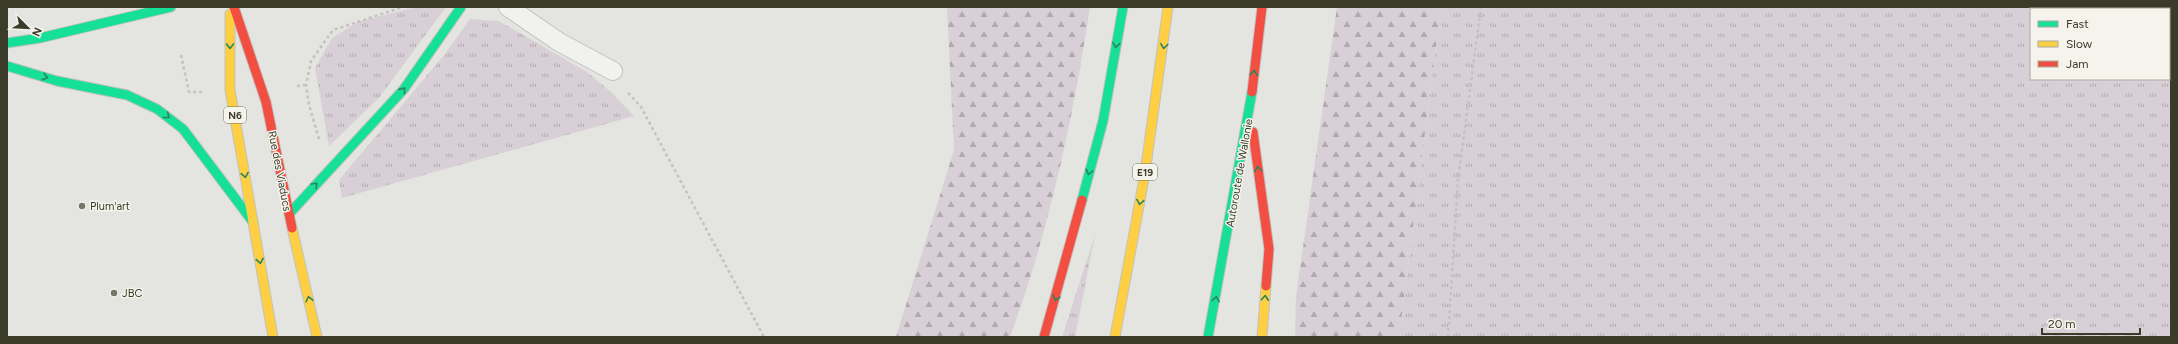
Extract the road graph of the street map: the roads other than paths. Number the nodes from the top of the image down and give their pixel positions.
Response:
1 (171, 7) edge
2 (230, 7) edge
3 (234, 7) edge
4 (461, 7) edge
5 (508, 7) edge
6 (1123, 7) edge
7 (1168, 7) edge
8 (1262, 7) edge
9 (7, 43) edge
10 (7, 66) edge
11 (613, 71) road end
12 (1250, 112) junction
13 (289, 214) junction
14 (253, 222) junction
15 (273, 337) edge
16 (318, 337) edge
17 (1044, 337) edge
18 (1115, 337) edge
19 (1208, 337) edge
20 (1262, 337) edge

1 - 9 main road
2 -> 14 main road, N6
3 - 13 main road, Rue des Viaducs
13 -> 4 main road
5 - 11 lane
6 -> 17 main road
7 -> 18 main road, E19
12 -> 8 main road, Autoroute de Wallonie
10 -> 14 main road
19 -> 12 main road, Autoroute de Wallonie
20 -> 12 main road
16 -> 13 main road, Rue des Viaducs
14 -> 15 main road, N6

